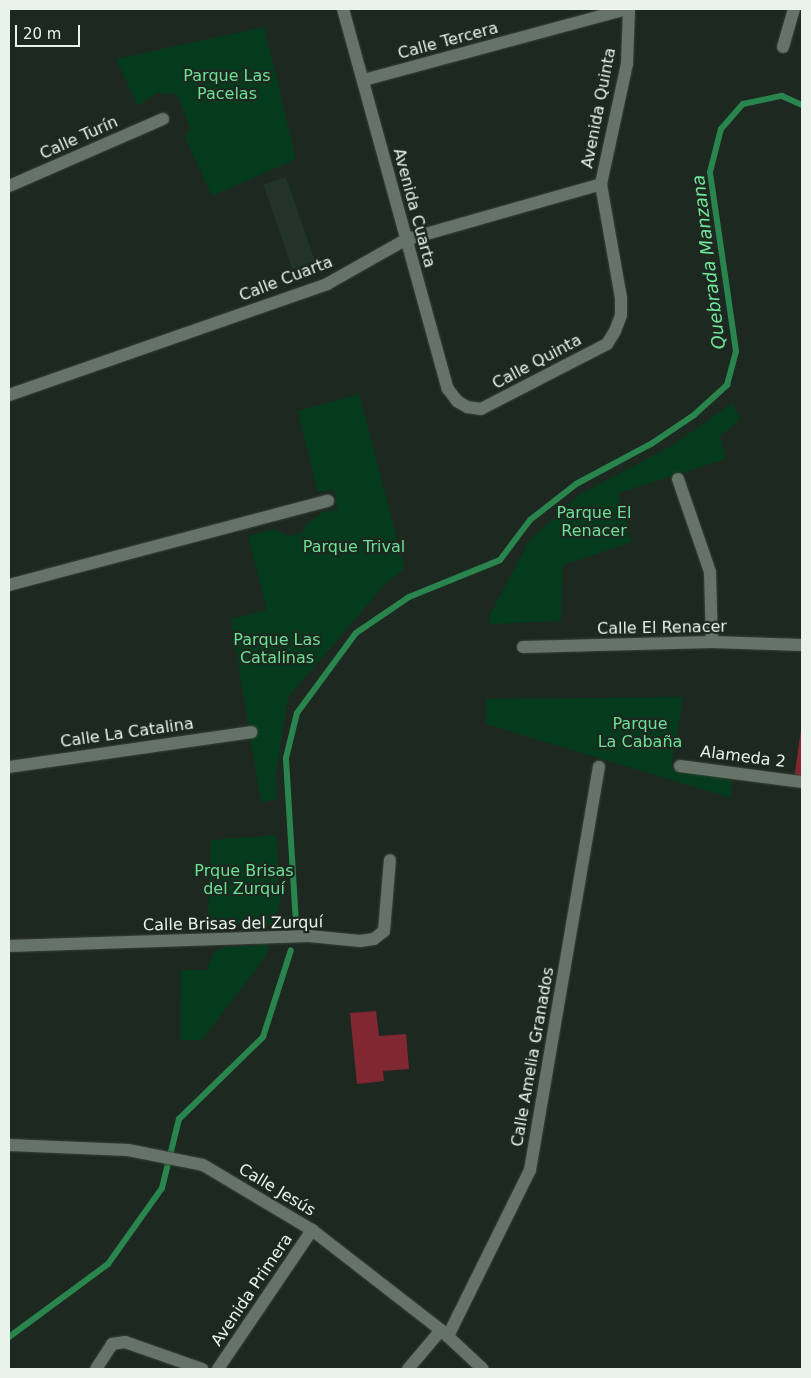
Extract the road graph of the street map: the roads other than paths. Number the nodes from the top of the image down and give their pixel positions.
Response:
1 (343, 9) edge
2 (628, 9) edge
3 (794, 9) edge
4 (783, 47) dead end
5 (364, 80) junction
6 (163, 119) dead end
7 (601, 184) junction
8 (9, 186) edge
9 (405, 240) junction
10 (615, 331) joint
11 (9, 395) edge
12 (467, 407) joint
13 (678, 479) dead end
14 (328, 501) dead end
15 (9, 585) edge
16 (712, 642) junction
17 (802, 645) edge
18 (523, 648) dead end
19 (251, 732) dead end
20 (680, 766) dead end
21 (9, 767) edge
22 (600, 767) dead end
23 (802, 782) edge
24 (390, 860) dead end
25 (9, 946) edge
26 (9, 1146) edge
27 (312, 1230) junction
28 (444, 1333) junction
29 (96, 1369) edge
30 (202, 1369) edge
31 (218, 1369) edge
32 (408, 1369) edge
33 (483, 1369) edge

1 - 5 street, Avenida Cuarta
2 - 5 street, Calle Tercera
2 - 7 street, Avenida Quinta
3 - 4 street
5 - 9 street, Avenida Cuarta
6 - 8 street, Calle Turín
7 - 9 street, Calle Cuarta
7 - 10 street, Avenida Quinta
9 - 11 street, Calle Cuarta
9 - 12 street, Avenida Cuarta
10 - 12 street, Calle Quinta
13 - 16 street
14 - 15 street
16 - 17 street, Calle El Renacer
16 - 18 street, Calle El Renacer
19 - 21 street, Calle La Catalina
20 - 23 street, Alameda 2
22 - 28 street, Calle Amelia Granados
24 - 25 street, Calle Brisas del Zurquí
26 - 27 street, Calle Jesús
27 - 28 street, Calle Jesús
27 - 31 street, Avenida Primera
28 - 32 street, Calle Amelia Granados
28 - 33 street, Calle Jesús
29 - 30 street

